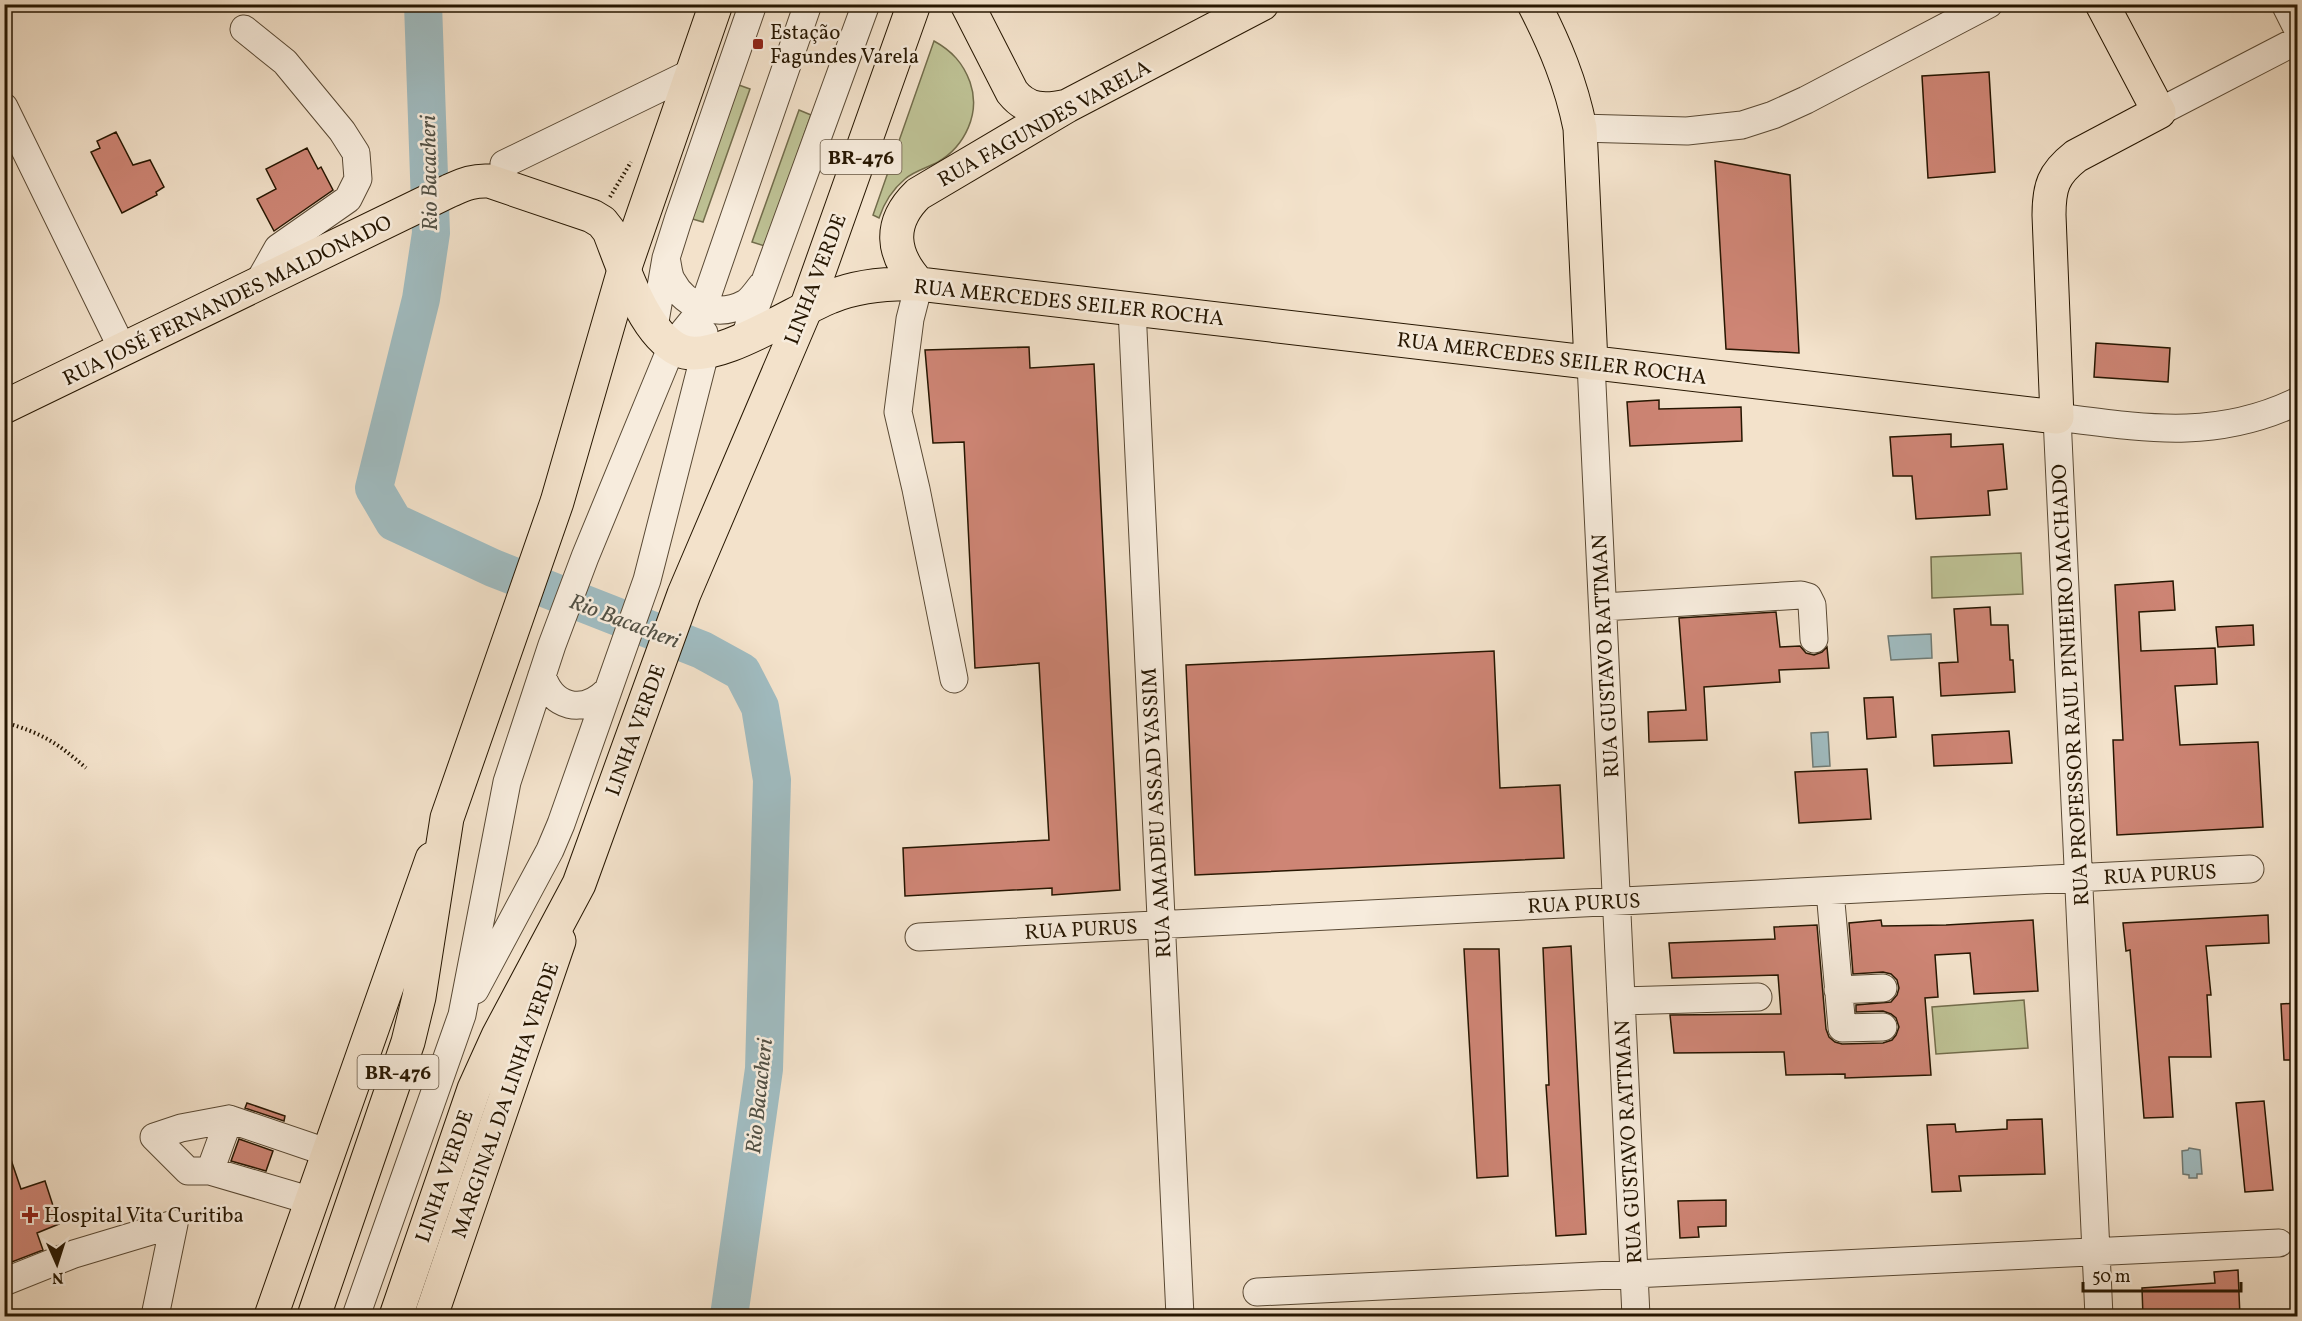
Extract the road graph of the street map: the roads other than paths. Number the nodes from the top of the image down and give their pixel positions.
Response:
1 (716, 4) edge
2 (753, 4) edge
3 (808, 4) edge
4 (866, 4) edge
5 (915, 4) edge
6 (967, 4) edge
7 (1262, 4) edge
8 (1534, 4) edge
9 (1989, 4) edge
10 (2102, 4) edge
11 (2285, 4) edge
12 (244, 28) dead end
13 (2298, 30) edge
14 (2298, 40) edge
15 (692, 73) junction
16 (1067, 105) junction
17 (2159, 112) junction
18 (8, 124) edge
19 (1580, 128) junction
20 (504, 164) dead end
21 (666, 258) junction
22 (624, 270) junction
23 (763, 284) junction
24 (919, 284) junction
25 (257, 285) junction
26 (703, 308) junction
27 (806, 308) junction
28 (1132, 309) junction
29 (663, 337) junction
30 (744, 339) junction
31 (123, 350) junction
32 (705, 353) junction
33 (1591, 363) junction
34 (2298, 401) edge
35 (4, 407) edge
36 (2058, 417) junction
37 (1603, 607) junction
38 (1814, 639) dead end
39 (542, 675) junction
40 (611, 679) junction
41 (954, 679) dead end
42 (447, 818) junction
43 (2250, 869) dead end
44 (2078, 878) junction
45 (579, 884) junction
46 (1830, 891) junction
47 (1617, 901) junction
48 (1161, 925) junction
49 (919, 937) dead end
50 (1883, 988) dead end
51 (1838, 990) junction
52 (1758, 997) dead end
53 (1621, 1001) junction
54 (462, 1015) junction
55 (1883, 1027) dead end
56 (229, 1119) junction
57 (329, 1153) junction
58 (199, 1171) junction
59 (312, 1201) junction
60 (2279, 1243) dead end
61 (2096, 1252) junction
62 (1634, 1274) junction
63 (4, 1282) edge
64 (1257, 1292) dead end
65 (155, 1317) edge
66 (271, 1317) edge
67 (314, 1317) edge
68 (356, 1317) edge
69 (396, 1317) edge
70 (431, 1317) edge
71 (1180, 1317) edge
72 (1636, 1317) edge
73 (2098, 1317) edge

1 - 15 main road, BR-476
2 - 21 street
3 - 26 street
4 - 23 street
5 - 27 main road, LINHA VERDE / BR-476
6 - 16 main road
7 - 16 main road, RUA FAGUNDES VARELA
8 - 19 main road, RUA GUSTAVO RATTMAN
9 - 19 street
10 - 17 main road
11 - 13 street
12 - 25 street
14 - 17 street
15 - 20 street
15 - 22 main road, BR-476
16 - 24 main road, RUA FAGUNDES VARELA
17 - 36 main road, RUA PROFESSOR RAUL PINHEIRO MACHADO
18 - 31 street
19 - 33 main road, RUA GUSTAVO RATTMAN
21 - 26 street
21 - 29 street
22 - 25 main road, RUA JOSÉ FERNANDES MALDONADO
22 - 29 main road, RUA JOSÉ FERNANDES MALDONADO
22 - 42 main road, BR-476
23 - 26 street
23 - 30 street
24 - 27 main road, RUA MERCEDES SEILER ROCHA
24 - 28 main road, RUA MERCEDES SEILER ROCHA
24 - 41 street
25 - 31 main road, RUA JOSÉ FERNANDES MALDONADO
26 - 29 street
26 - 32 street
27 - 30 main road, RUA MERCEDES SEILER ROCHA
27 - 45 main road, LINHA VERDE / BR-476
28 - 33 main road, RUA MERCEDES SEILER ROCHA
28 - 48 street, RUA AMADEU ASSAD YASSIM
29 - 32 main road
29 - 39 street
30 - 32 main road, RUA MERCEDES SEILER ROCHA
31 - 35 main road, RUA JOSÉ FERNANDES MALDONADO
32 - 40 street
33 - 36 main road, RUA MERCEDES SEILER ROCHA
33 - 37 street, RUA GUSTAVO RATTMAN
34 - 36 street, RUA MERCEDES SEILER ROCHA
36 - 44 street, RUA PROFESSOR RAUL PINHEIRO MACHADO
37 - 38 street
37 - 47 street, RUA GUSTAVO RATTMAN
39 - 40 street
39 - 54 street
40 - 54 street
42 - 57 main road
42 - 67 main road, BR-476
43 - 44 street, RUA PURUS
44 - 46 street, RUA PURUS
44 - 61 street, RUA PROFESSOR RAUL PINHEIRO MACHADO
45 - 69 main road, LINHA VERDE / BR-476
45 - 70 main road, MARGINAL DA LINHA VERDE
46 - 47 street, RUA PURUS
46 - 51 street
47 - 48 street, RUA PURUS
47 - 53 street, RUA GUSTAVO RATTMAN
48 - 49 street, RUA PURUS
48 - 71 street, RUA AMADEU ASSAD YASSIM
50 - 51 street
51 - 55 street
52 - 53 street
53 - 62 street, RUA GUSTAVO RATTMAN
54 - 68 street
56 - 57 street
56 - 58 street
56 - 58 street
57 - 59 main road
58 - 59 street
59 - 66 main road
60 - 61 street
61 - 62 street
61 - 73 street, RUA PROFESSOR RAUL PINHEIRO MACHADO
62 - 64 street
62 - 72 street, RUA GUSTAVO RATTMAN
63 - 65 street

